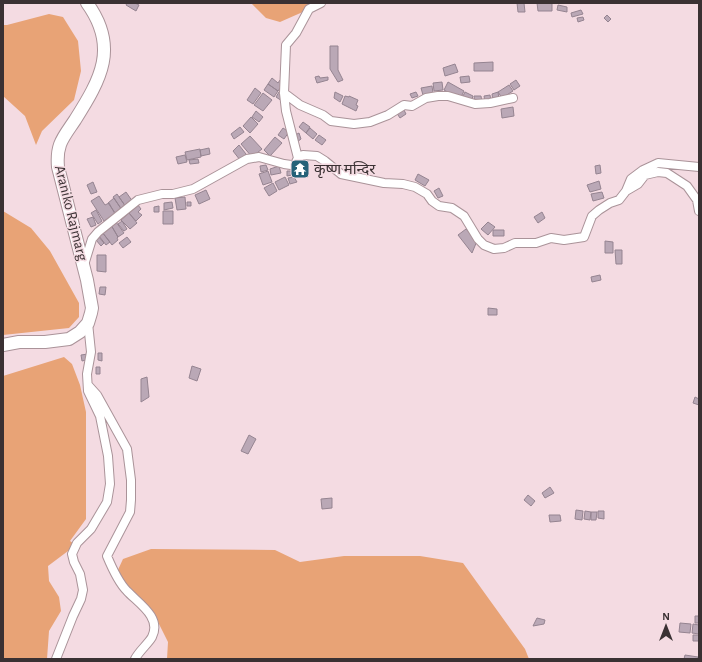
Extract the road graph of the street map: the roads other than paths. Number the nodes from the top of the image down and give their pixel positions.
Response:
1 (87, 3) edge
2 (320, 3) edge
3 (284, 93) junction
4 (513, 98) dead end
5 (298, 158) junction
6 (699, 167) edge
7 (626, 191) junction
8 (699, 211) edge
9 (84, 266) junction
10 (88, 323) junction
11 (3, 345) edge
12 (88, 384) junction
13 (56, 659) edge
14 (135, 659) edge

1 - 9 highway, Araniko Rajmarg
2 - 3 street
3 - 4 street
3 - 5 street
5 - 7 street
5 - 9 street
6 - 7 street
7 - 8 street
9 - 10 highway, Araniko Rajmarg
10 - 11 highway
10 - 12 street
12 - 13 street
12 - 14 street

